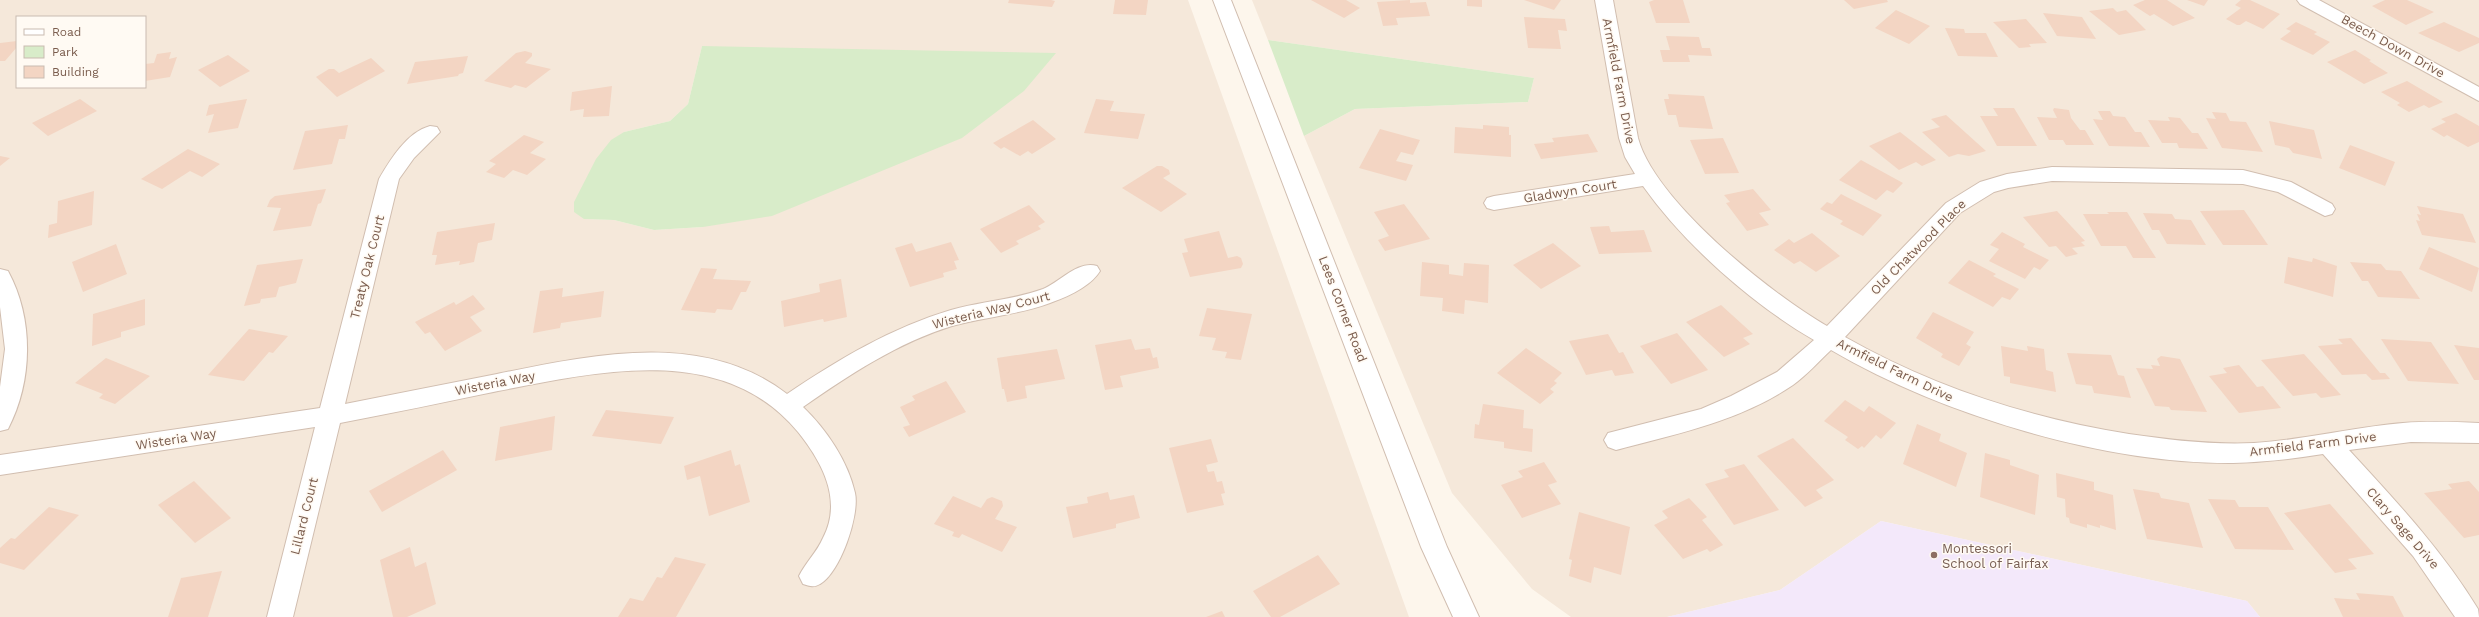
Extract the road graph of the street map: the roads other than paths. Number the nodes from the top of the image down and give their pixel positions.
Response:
1 (1222, 0) edge
2 (1604, 0) edge
3 (2306, 0) edge
4 (2479, 95) edge
5 (430, 132) dead end
6 (1646, 179) junction
7 (1494, 202) dead end
8 (2325, 209) dead end
9 (1089, 271) dead end
10 (0, 277) edge
11 (1829, 339) junction
12 (787, 406) junction
13 (329, 416) junction
14 (0, 422) edge
15 (2479, 433) edge
16 (1616, 440) dead end
17 (2330, 444) junction
18 (0, 465) edge
19 (812, 576) dead end
20 (280, 617) edge
21 (1466, 617) edge
22 (2469, 617) edge

1 - 21 street, Lees Corner Road
2 - 6 street, Armfield Farm Drive
3 - 4 street, Beech Down Drive
5 - 13 street, Treaty Oak Court
6 - 7 street, Gladwyn Court
6 - 11 street, Armfield Farm Drive
8 - 11 street, Old Chatwood Place
9 - 12 street, Wisteria Way Court
10 - 14 street
11 - 16 street, Old Chatwood Place
11 - 17 street, Armfield Farm Drive
12 - 13 street, Wisteria Way
12 - 19 street, Wisteria Way
13 - 18 street, Wisteria Way
13 - 20 street, Lillard Court
15 - 17 street, Armfield Farm Drive
17 - 22 street, Clary Sage Drive

